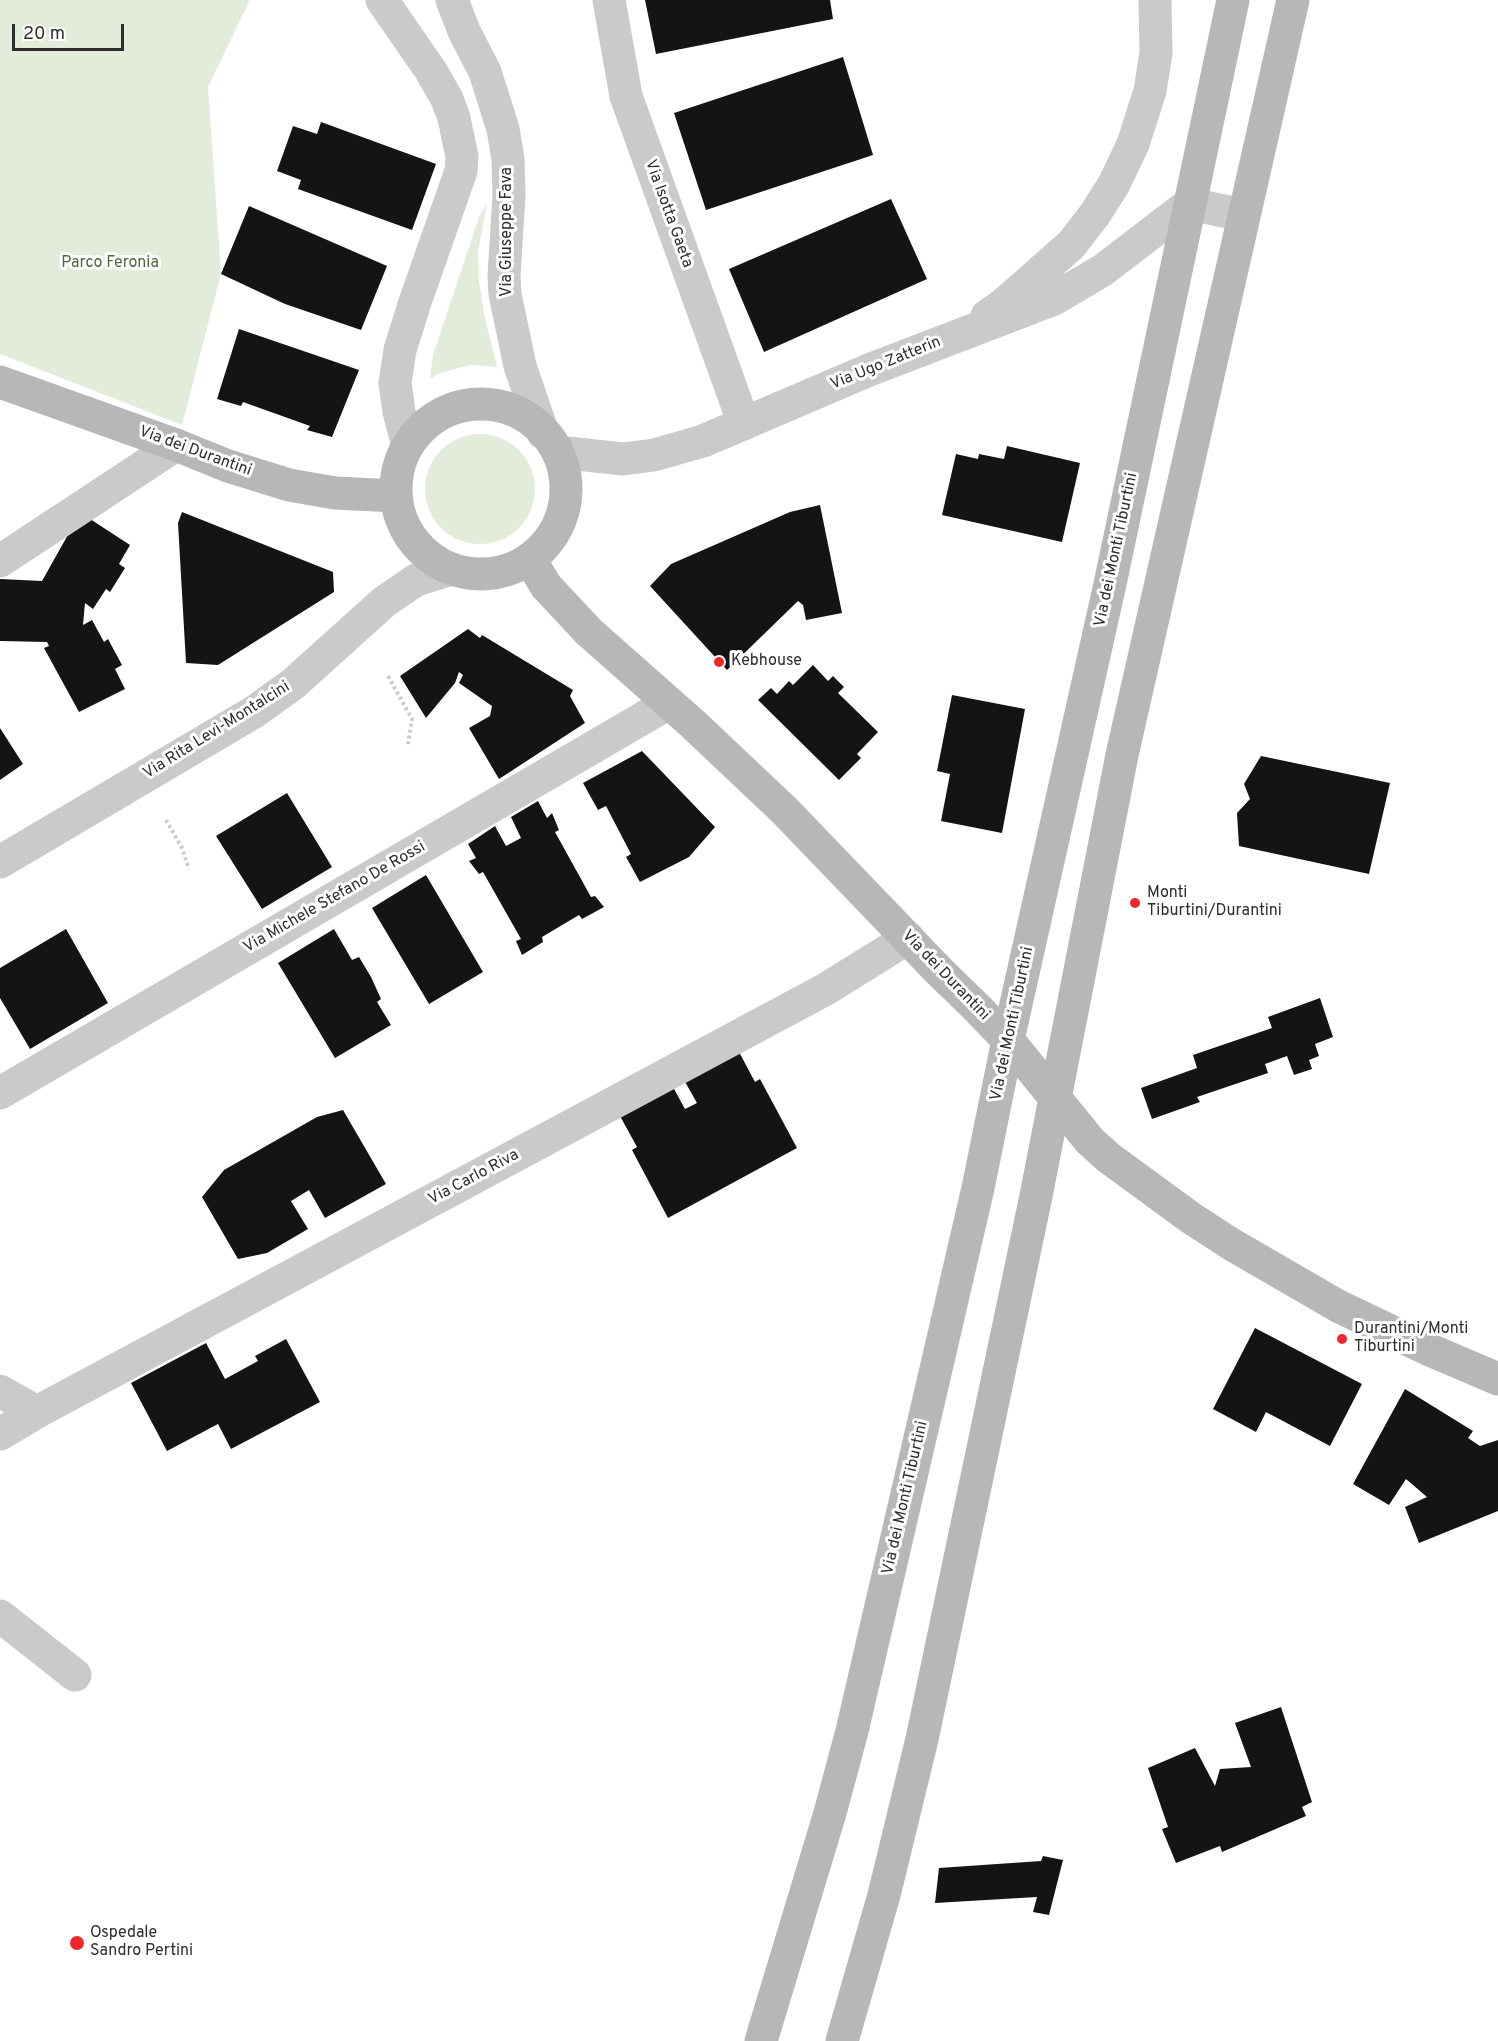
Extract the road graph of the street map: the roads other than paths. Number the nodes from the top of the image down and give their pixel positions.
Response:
1 (382, 0) edge
2 (452, 0) edge
3 (609, 0) edge
4 (1155, 0) edge
5 (1233, 0) edge
6 (1295, 2) edge
7 (1190, 204) junction
8 (1244, 215) junction
9 (963, 333) junction
10 (0, 382) edge
11 (744, 424) junction
12 (407, 442) junction
13 (550, 442) junction
14 (176, 444) junction
15 (396, 496) junction
16 (0, 561) edge
17 (531, 561) junction
18 (452, 569) junction
19 (669, 703) junction
20 (0, 862) edge
21 (908, 938) junction
22 (1008, 1040) junction
23 (0, 1093) edge
24 (1055, 1097) junction
25 (1498, 1380) edge
26 (0, 1391) edge
27 (37, 1412) junction
28 (0, 1434) edge
29 (0, 1616) edge
30 (75, 1675) dead end
31 (761, 2041) edge
32 (842, 2041) edge

1 - 12 street
2 - 13 street, Via Giuseppe Fava
3 - 11 street, Via Isotta Gaeta
4 - 9 street
5 - 7 main road, Via dei Monti Tiburtini
6 - 8 main road
7 - 8 street
7 - 9 street, Via Ugo Zatterin
7 - 22 main road, Via dei Monti Tiburtini
8 - 24 main road
9 - 11 street, Via Ugo Zatterin
10 - 14 main road, Via dei Durantini
11 - 13 street, Via Ugo Zatterin
12 - 13 main road
12 - 15 main road
13 - 17 main road
14 - 15 main road, Via dei Durantini
14 - 16 street
15 - 18 main road
17 - 18 main road
17 - 19 main road, Via dei Durantini
18 - 20 street, Via Rita Levi-Montalcini
19 - 21 main road, Via dei Durantini
19 - 23 street, Via Michele Stefano De Rossi
21 - 22 main road, Via dei Durantini
21 - 27 street, Via Carlo Riva
22 - 24 main road, Via dei Durantini
22 - 31 main road, Via dei Monti Tiburtini
24 - 25 main road, Via dei Durantini
24 - 32 main road
26 - 27 street
27 - 28 street, Via Carlo Riva
29 - 30 street

